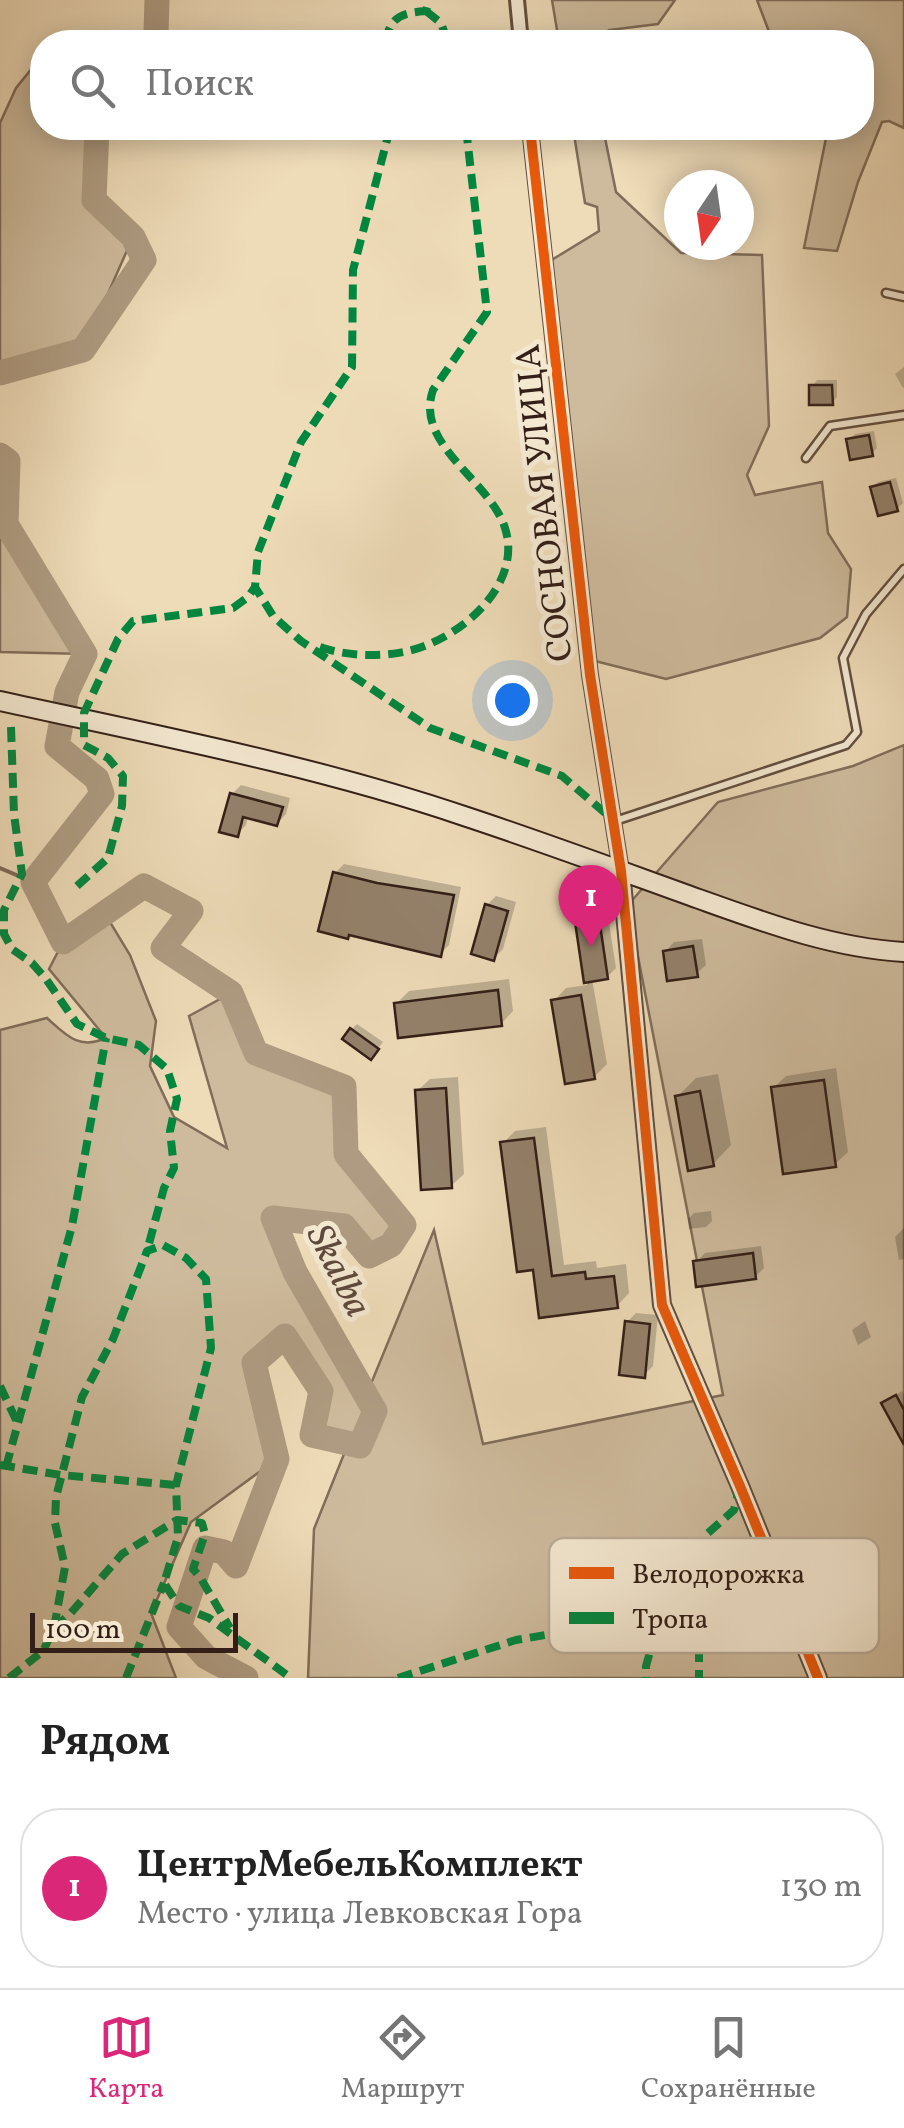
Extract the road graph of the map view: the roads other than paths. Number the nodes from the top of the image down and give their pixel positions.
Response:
1 (517, 0) edge
2 (520, 30) edge
3 (531, 140) edge
4 (886, 293) dead end
5 (904, 297) edge
6 (904, 415) edge
7 (806, 458) dead end
8 (904, 568) edge
9 (8, 702) edge
10 (614, 822) junction
11 (621, 871) junction
12 (624, 901) junction
13 (596, 903) dead end
14 (904, 952) edge
15 (761, 1538) edge
16 (808, 1653) edge
17 (818, 1678) edge

1 - 2 street
3 - 10 street, СОСНОВАЯ УЛИЦА
4 - 5 lane
6 - 7 lane
8 - 10 lane
9 - 11 main road
10 - 11 street, СОСНОВАЯ УЛИЦА
11 - 12 street
11 - 14 main road
12 - 13 lane
12 - 15 street
16 - 17 street

